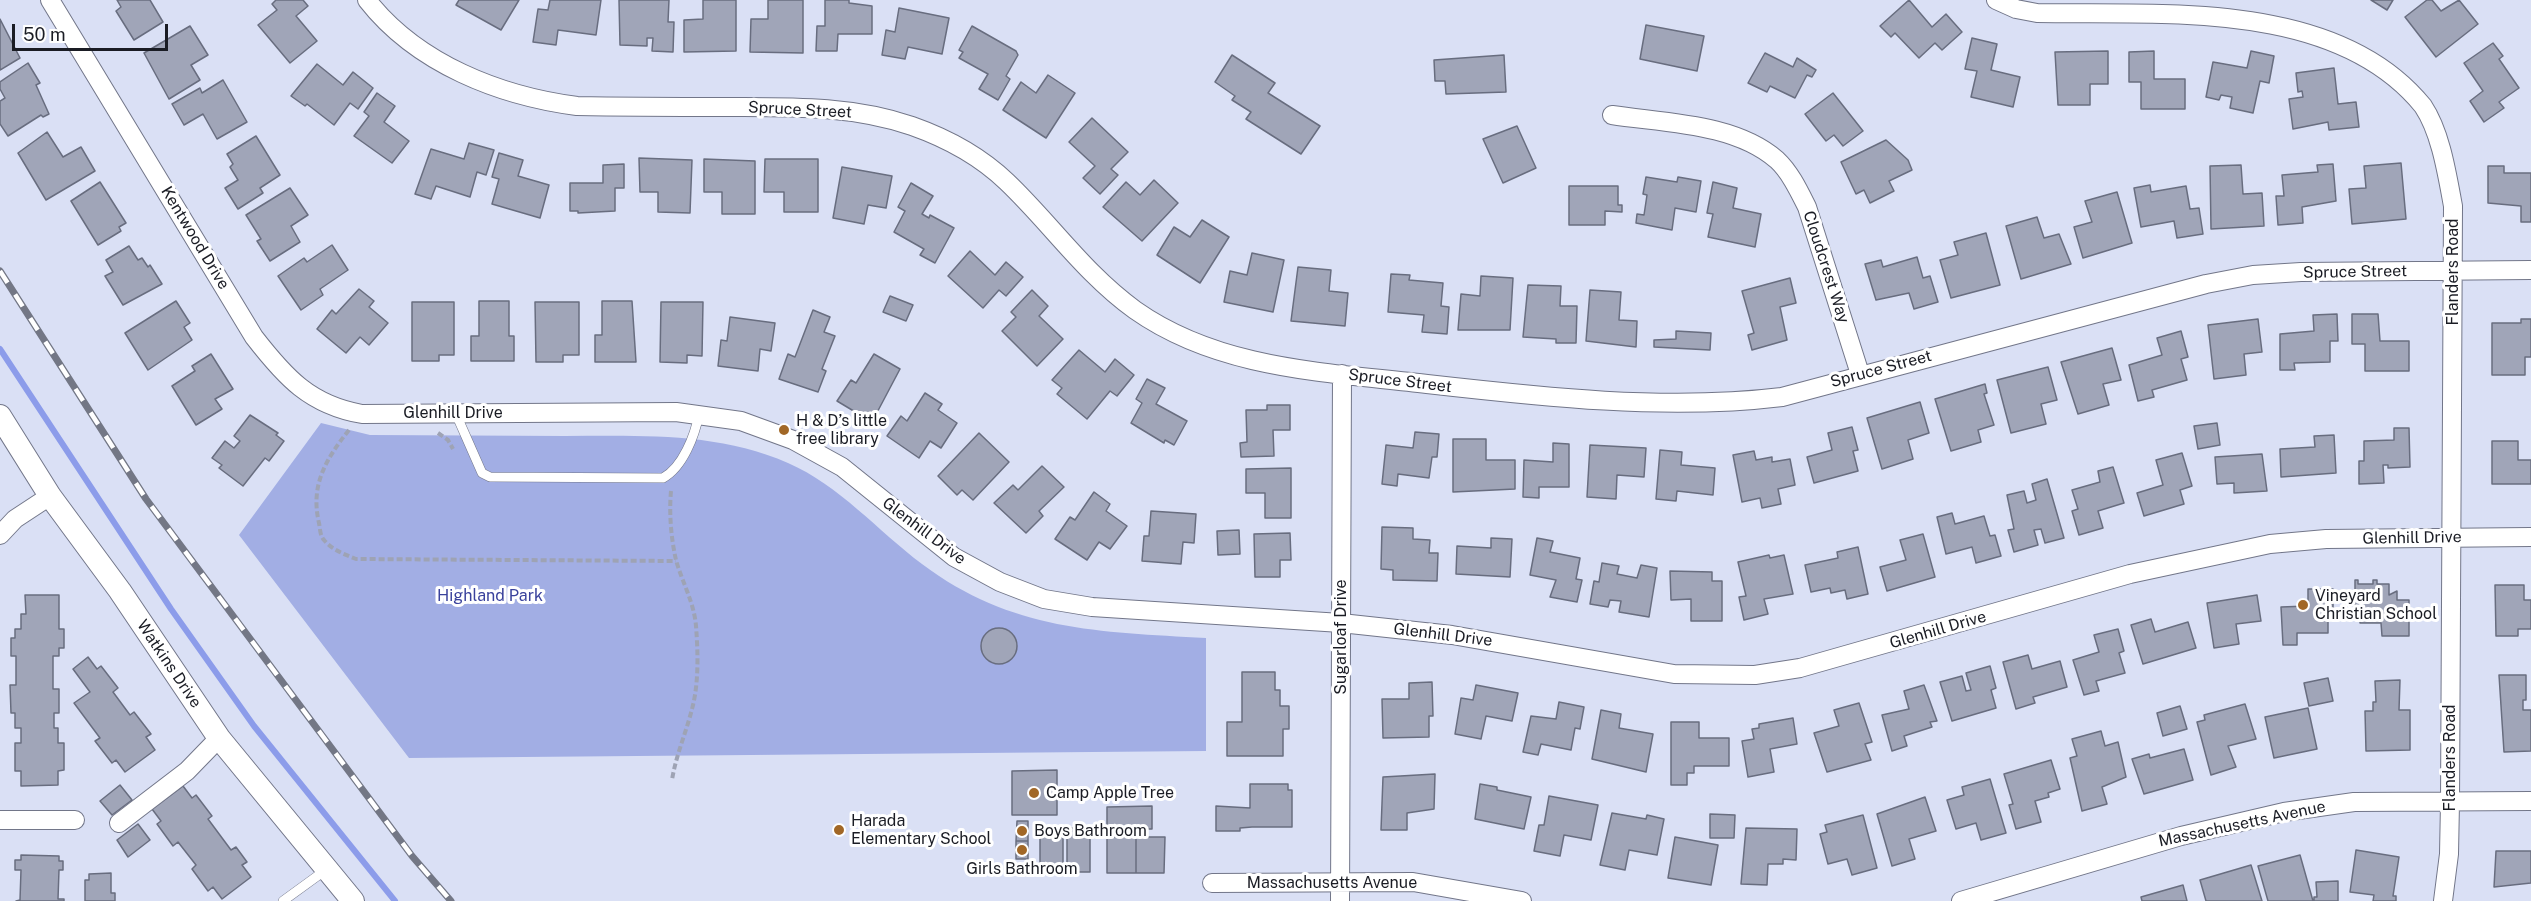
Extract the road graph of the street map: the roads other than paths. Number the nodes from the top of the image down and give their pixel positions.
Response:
1 (50, 0) edge
2 (367, 0) edge
3 (1996, 0) edge
4 (1612, 115) dead end
5 (2454, 270) junction
6 (2531, 270) edge
7 (1342, 374) junction
8 (1860, 374) junction
9 (388, 414) joint
10 (456, 414) junction
11 (699, 414) junction
12 (0, 416) edge
13 (50, 496) junction
14 (0, 535) edge
15 (2531, 537) edge
16 (2452, 538) junction
17 (1341, 623) junction
18 (219, 738) junction
19 (2531, 801) edge
20 (2450, 803) junction
21 (0, 820) edge
22 (75, 820) dead end
23 (119, 823) dead end
24 (327, 869) junction
25 (1340, 882) junction
26 (1212, 883) dead end
27 (283, 901) edge
28 (353, 901) edge
29 (1340, 901) edge
30 (1522, 901) edge
31 (1961, 901) edge
32 (2443, 901) edge

1 - 9 street, Kentwood Drive
2 - 7 street, Spruce Street
3 - 5 street, Flanders Road
4 - 8 street, Cloudcrest Way
5 - 6 street, Spruce Street
5 - 8 street, Spruce Street
5 - 16 street, Flanders Road
7 - 8 street, Spruce Street
7 - 17 street, Sugarloaf Drive
9 - 10 street, Glenhill Drive
10 - 11 street, Glenhill Drive
10 - 11 lane
11 - 17 street, Glenhill Drive
12 - 13 street, Watkins Drive
13 - 14 street
13 - 18 street, Watkins Drive
15 - 16 street, Glenhill Drive
16 - 17 street, Glenhill Drive
16 - 20 street, Flanders Road
17 - 25 street, Sugarloaf Drive
18 - 23 street
18 - 24 street, Watkins Drive
19 - 20 street, Massachusetts Avenue
20 - 31 street, Massachusetts Avenue
20 - 32 street, Flanders Road
21 - 22 street
24 - 27 lane
24 - 28 street, Watkins Drive
25 - 26 street, Massachusetts Avenue
25 - 29 street, Sugarloaf Drive
25 - 30 street, Massachusetts Avenue

